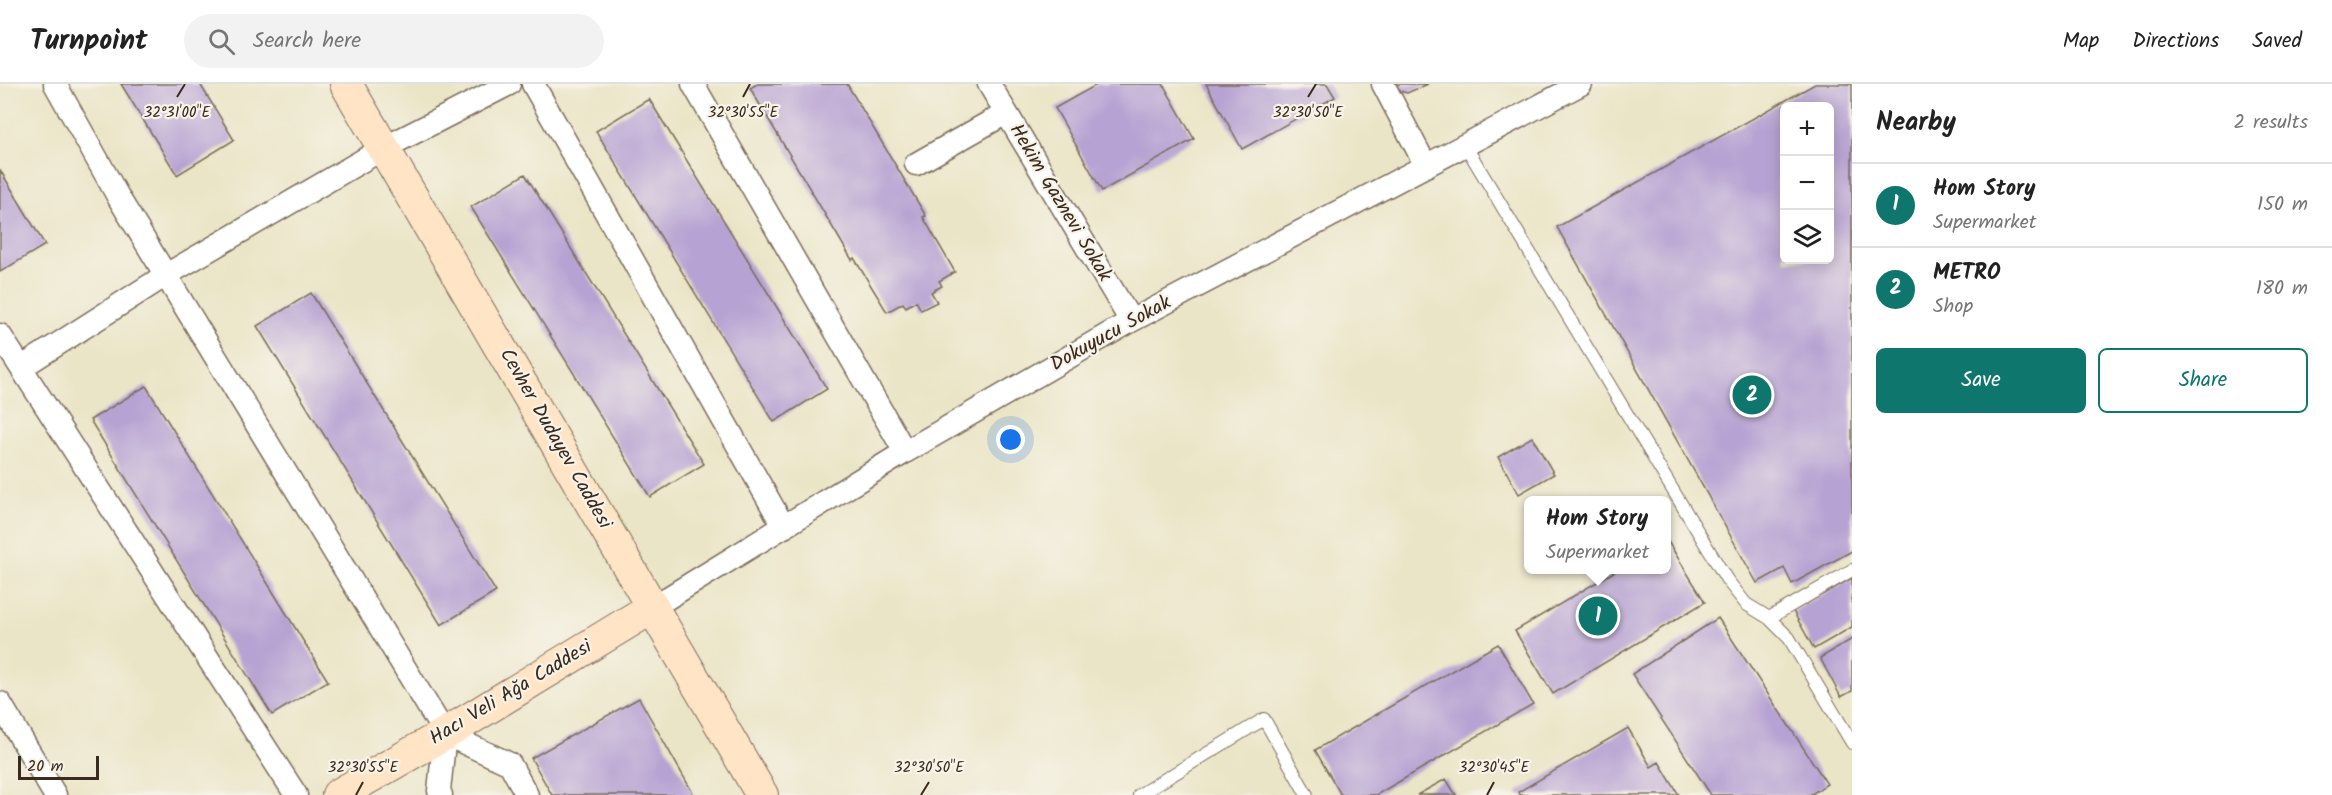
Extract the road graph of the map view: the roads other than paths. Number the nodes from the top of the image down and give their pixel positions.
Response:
1 (55, 84) edge
2 (346, 84) edge
3 (509, 84) edge
4 (533, 84) edge
5 (693, 84) edge
6 (989, 84) edge
7 (1383, 84) edge
8 (1581, 84) edge
9 (1006, 113) junction
10 (1465, 145) junction
11 (384, 148) junction
12 (916, 164) dead end
13 (1426, 166) junction
14 (166, 275) junction
15 (1131, 321) junction
16 (0, 335) edge
17 (22, 367) junction
18 (906, 452) junction
19 (784, 527) junction
20 (1852, 570) edge
21 (653, 607) junction
22 (1769, 618) junction
23 (0, 703) edge
24 (445, 734) junction
25 (1852, 743) edge
26 (55, 795) edge
27 (296, 795) edge
28 (338, 795) edge
29 (441, 795) edge
30 (527, 795) edge
31 (762, 795) edge
32 (1139, 795) edge
33 (1307, 795) edge

1 - 14 street
2 - 11 street, Cevher Dudayev Caddesi
3 - 11 street
4 - 19 street
5 - 18 street
6 - 9 street, Hekim Gaznevi Sokak
7 - 13 street
8 - 10 street, Dokuyucu Sokak
9 - 12 street
9 - 15 street, Hekim Gaznevi Sokak
10 - 13 street, Dokuyucu Sokak
10 - 22 lane
11 - 14 street
11 - 21 street, Cevher Dudayev Caddesi
13 - 15 street, Dokuyucu Sokak
14 - 17 street
14 - 24 street
15 - 18 street, Dokuyucu Sokak
16 - 17 street
17 - 27 street
18 - 19 street, Dokuyucu Sokak
19 - 21 street, Dokuyucu Sokak
20 - 22 lane
21 - 24 street, Hacı Veli Ağa Caddesi
21 - 31 street, Cevher Dudayev Caddesi
22 - 25 lane
23 - 26 street
24 - 28 street, Hacı Veli Ağa Caddesi
24 - 29 street
24 - 30 street
32 - 33 lane

